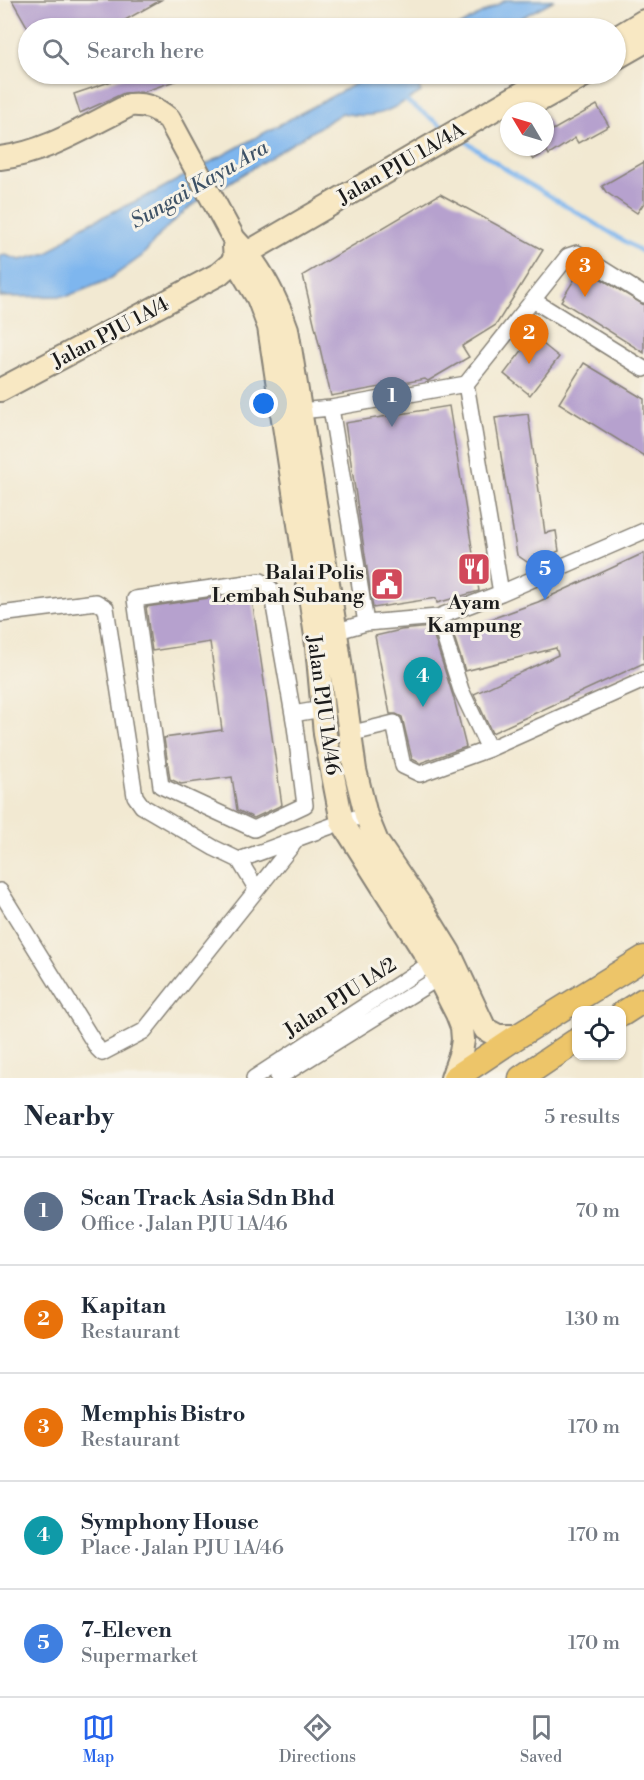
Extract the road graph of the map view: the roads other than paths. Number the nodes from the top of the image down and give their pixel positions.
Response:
1 (644, 21) edge
2 (626, 32) edge
3 (644, 42) edge
4 (626, 52) edge
5 (542, 84) edge
6 (569, 84) edge
7 (537, 102) edge
8 (494, 121) edge
9 (0, 158) edge
10 (244, 258) junction
11 (644, 295) edge
12 (533, 300) junction
13 (644, 369) edge
14 (466, 384) junction
15 (0, 390) edge
16 (331, 408) junction
17 (299, 411) junction
18 (644, 531) edge
19 (501, 593) junction
20 (0, 614) edge
21 (438, 617) junction
22 (366, 623) junction
23 (326, 634) junction
24 (644, 680) edge
25 (322, 708) junction
26 (293, 714) junction
27 (325, 734) junction
28 (349, 734) junction
29 (297, 737) junction
30 (489, 749) junction
31 (366, 815) junction
32 (342, 822) junction
33 (298, 838) junction
34 (239, 860) junction
35 (256, 888) junction
36 (0, 891) edge
37 (644, 958) edge
38 (444, 965) junction
39 (644, 1000) edge
40 (626, 1011) edge
41 (518, 1036) junction
42 (572, 1044) edge
43 (254, 1078) edge
44 (278, 1078) edge
45 (453, 1078) edge
46 (521, 1078) edge

1 - 2 street
3 - 4 street
5 - 8 street, Jalan PJU 1A/4A
6 - 7 street
8 - 10 street, Jalan PJU 1A/4A
9 - 10 street
10 - 15 street, Jalan PJU 1A/4
10 - 17 street, Jalan PJU 1A/46
10 - 23 street, Jalan PJU 1A/46
11 - 12 street
12 - 13 street
12 - 14 street
14 - 16 street
14 - 19 street
16 - 17 street
16 - 22 street
17 - 23 street, Jalan PJU 1A/46
18 - 19 street
19 - 21 street
20 - 34 street
21 - 22 street
21 - 30 street
22 - 23 street
23 - 25 street, Jalan PJU 1A/46
23 - 28 street, Jalan PJU 1A/46
24 - 30 street
25 - 26 street
25 - 27 street, Jalan PJU 1A/46
26 - 29 street
26 - 29 street
27 - 29 street
27 - 32 street, Jalan PJU 1A/46
28 - 30 street
28 - 31 street, Jalan PJU 1A/46
31 - 32 street
31 - 38 street, Jalan PJU 1A/46
32 - 33 street
32 - 38 street, Jalan PJU 1A/46
33 - 34 street
33 - 35 street
34 - 35 street
35 - 36 street
37 - 41 main road
38 - 41 street, Jalan PJU 1A/46
38 - 43 street, Jalan PJU 1A/2
38 - 44 street, Jalan PJU 1A/2
38 - 45 street, Jalan PJU 1A/46
39 - 40 main road
41 - 45 main road
42 - 46 main road

